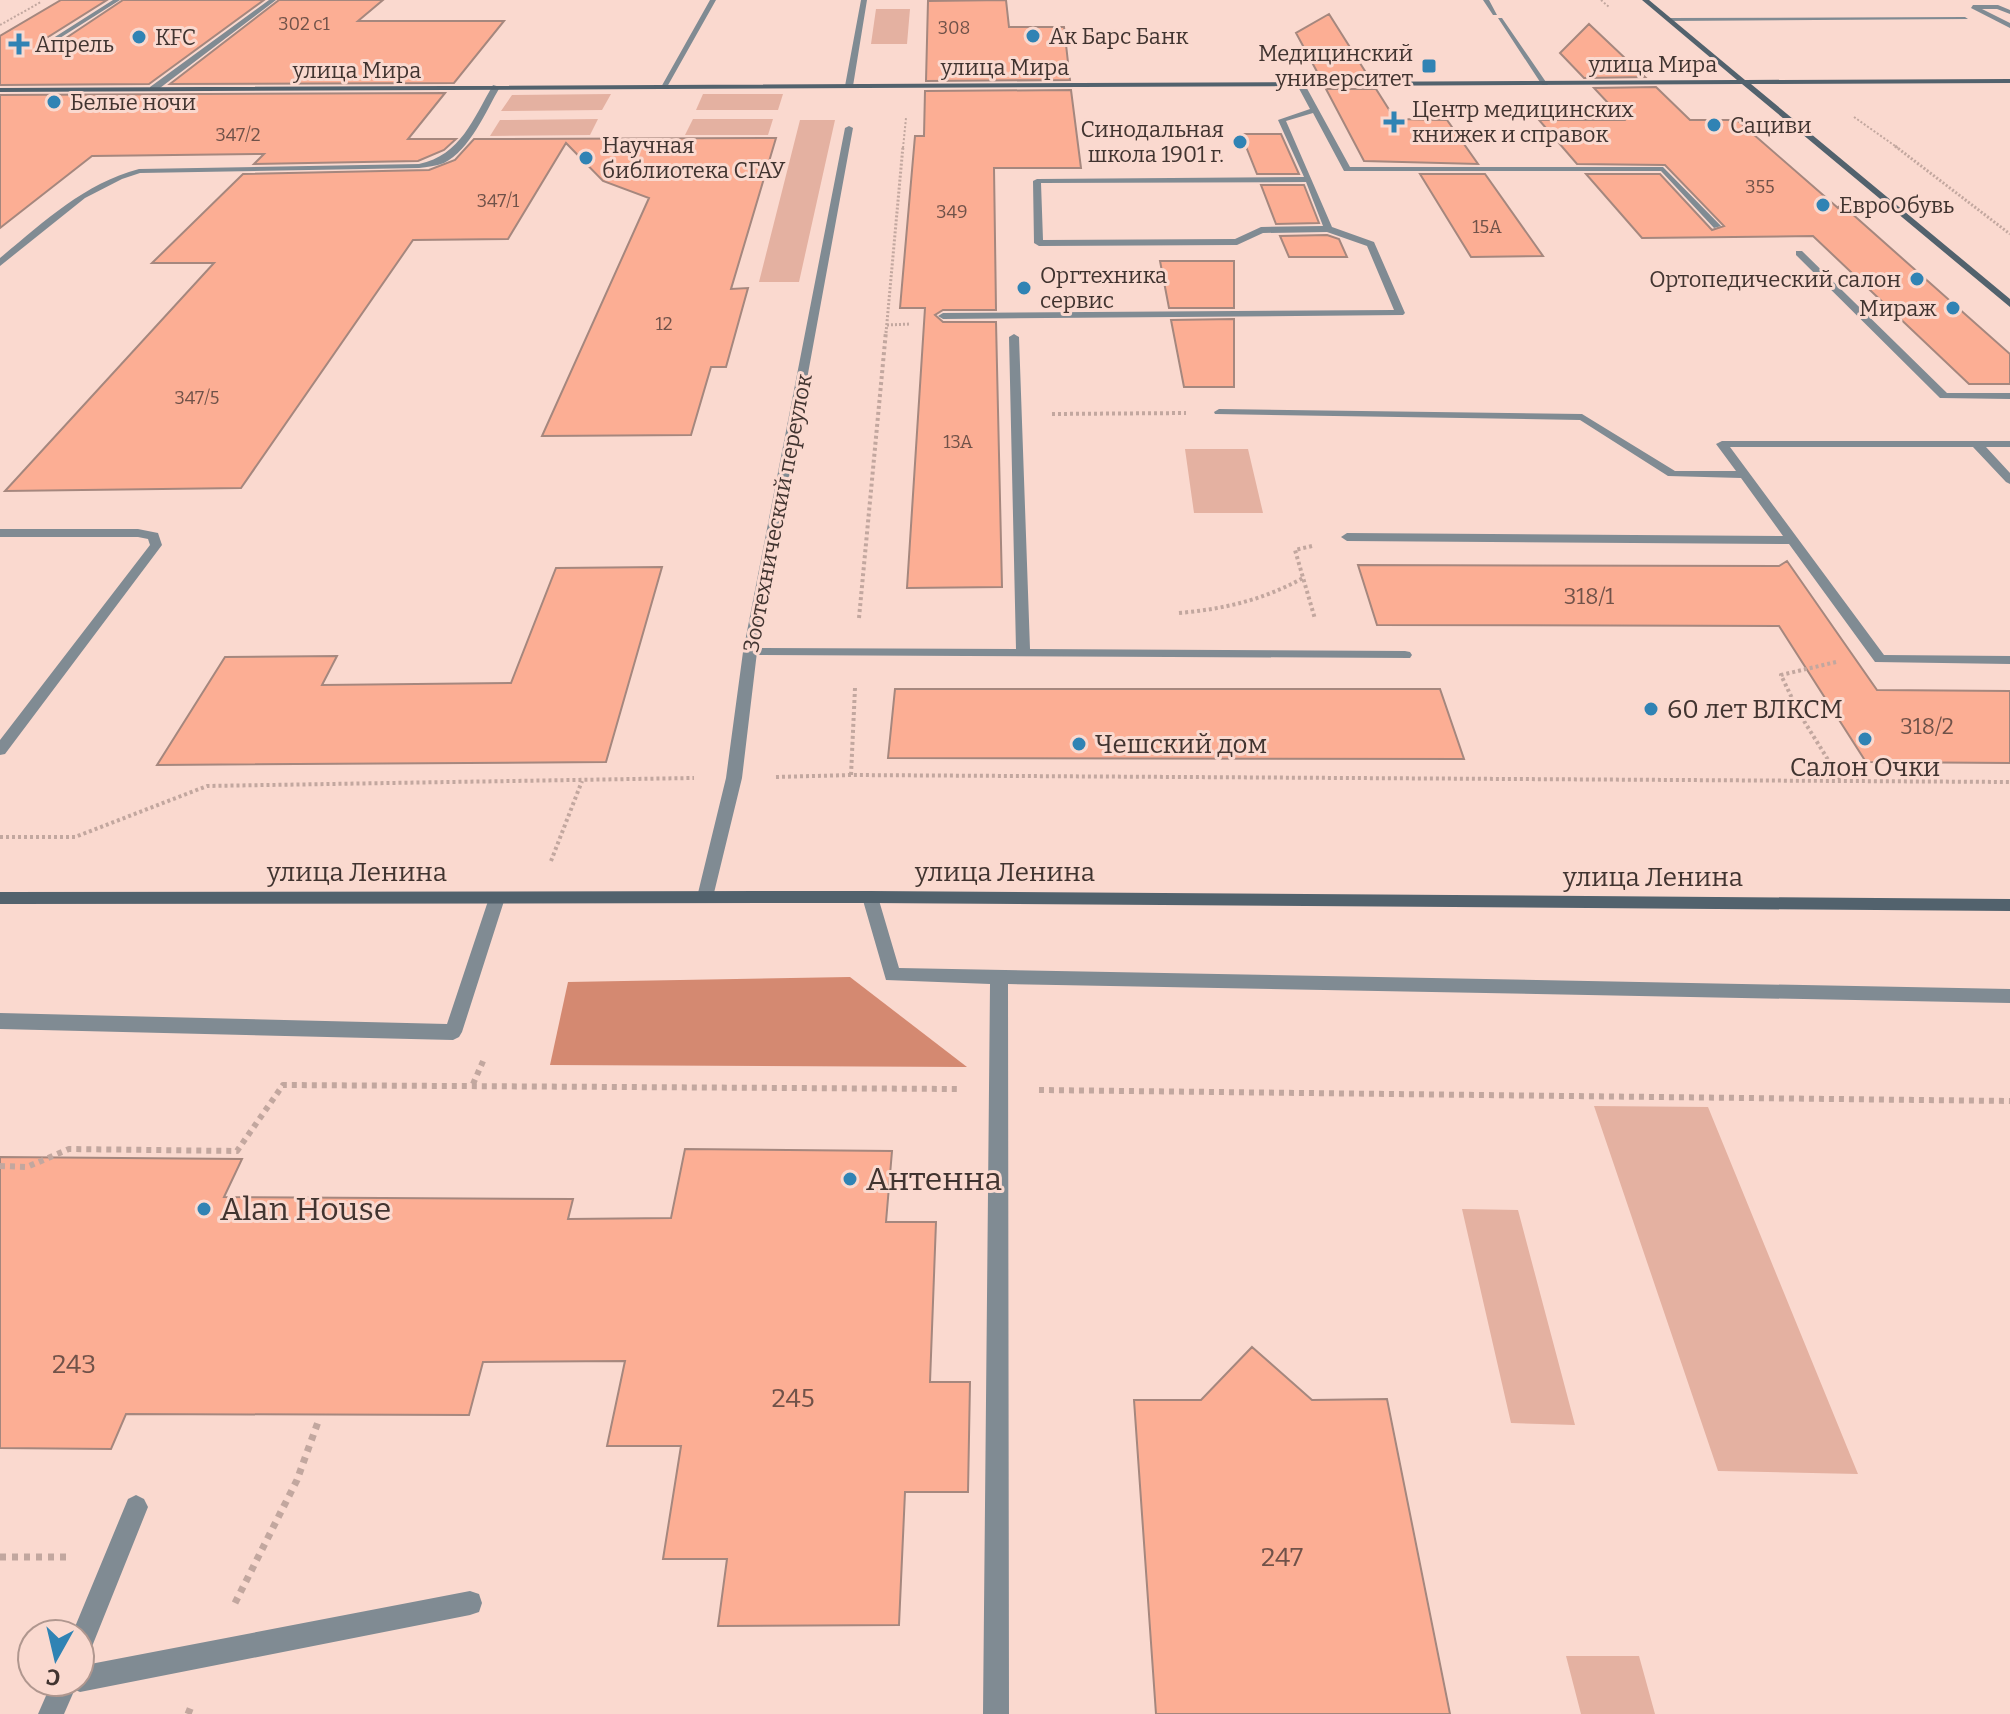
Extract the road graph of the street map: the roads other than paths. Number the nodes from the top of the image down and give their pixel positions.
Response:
1 (117, 0) edge
2 (273, 0) edge
3 (713, 0) edge
4 (864, 0) edge
5 (1486, 0) edge
6 (1645, 0) edge
7 (2010, 12) edge
8 (1965, 19) dead end
9 (1669, 20) junction
10 (2010, 26) edge
11 (50, 42) dead end
12 (2010, 81) edge
13 (1745, 82) junction
14 (1300, 83) junction
15 (1545, 83) junction
16 (849, 86) junction
17 (496, 87) junction
18 (663, 87) junction
19 (153, 89) junction
20 (0, 90) edge
21 (1315, 110) junction
22 (849, 128) dead end
23 (1309, 179) junction
24 (1717, 226) dead end
25 (1328, 229) junction
26 (1799, 253) dead end
27 (0, 263) edge
28 (2010, 304) edge
29 (943, 316) dead end
30 (1014, 337) dead end
31 (2010, 396) edge
32 (1219, 412) road end
33 (1976, 444) junction
34 (2010, 444) edge
35 (1743, 475) junction
36 (2010, 480) edge
37 (0, 533) edge
38 (1347, 537) road end
39 (1793, 540) junction
40 (750, 652) junction
41 (1023, 653) junction
42 (1405, 655) dead end
43 (2010, 660) edge
44 (0, 750) edge
45 (705, 897) junction
46 (870, 897) junction
47 (0, 898) edge
48 (497, 898) junction
49 (2010, 905) edge
50 (999, 979) junction
51 (2010, 996) edge
52 (0, 1021) edge
53 (136, 1507) dead end
54 (470, 1603) dead end
55 (91, 1618) edge
56 (96, 1676) edge
57 (996, 1714) edge

1 - 11 street
2 - 19 street
3 - 18 street
4 - 16 street
5 - 15 street
6 - 9 main road
7 - 10 street
8 - 9 street
9 - 13 main road
12 - 13 main road, улица Мира
13 - 15 main road, улица Мира
13 - 28 main road
14 - 15 main road, улица Мира
14 - 16 main road, улица Мира
14 - 21 street
16 - 18 main road, улица Мира
17 - 18 main road, улица Мира
17 - 19 main road, улица Мира
17 - 27 street
19 - 20 main road, улица Мира
21 - 23 street
21 - 24 street
22 - 40 street, Зоотехнический переулок
23 - 25 street
23 - 25 street
25 - 29 street
26 - 31 street
30 - 41 street
32 - 35 street
33 - 34 street
33 - 35 street
33 - 36 street
35 - 39 street
37 - 44 street
38 - 39 street
39 - 43 street
40 - 41 street
40 - 45 street, Зоотехнический переулок
41 - 42 street
45 - 46 main road, улица Ленина
45 - 48 main road, улица Ленина
46 - 49 main road, улица Ленина
46 - 50 street
47 - 48 main road, улица Ленина
48 - 52 street
50 - 51 street
50 - 57 street
53 - 55 street
54 - 56 street

